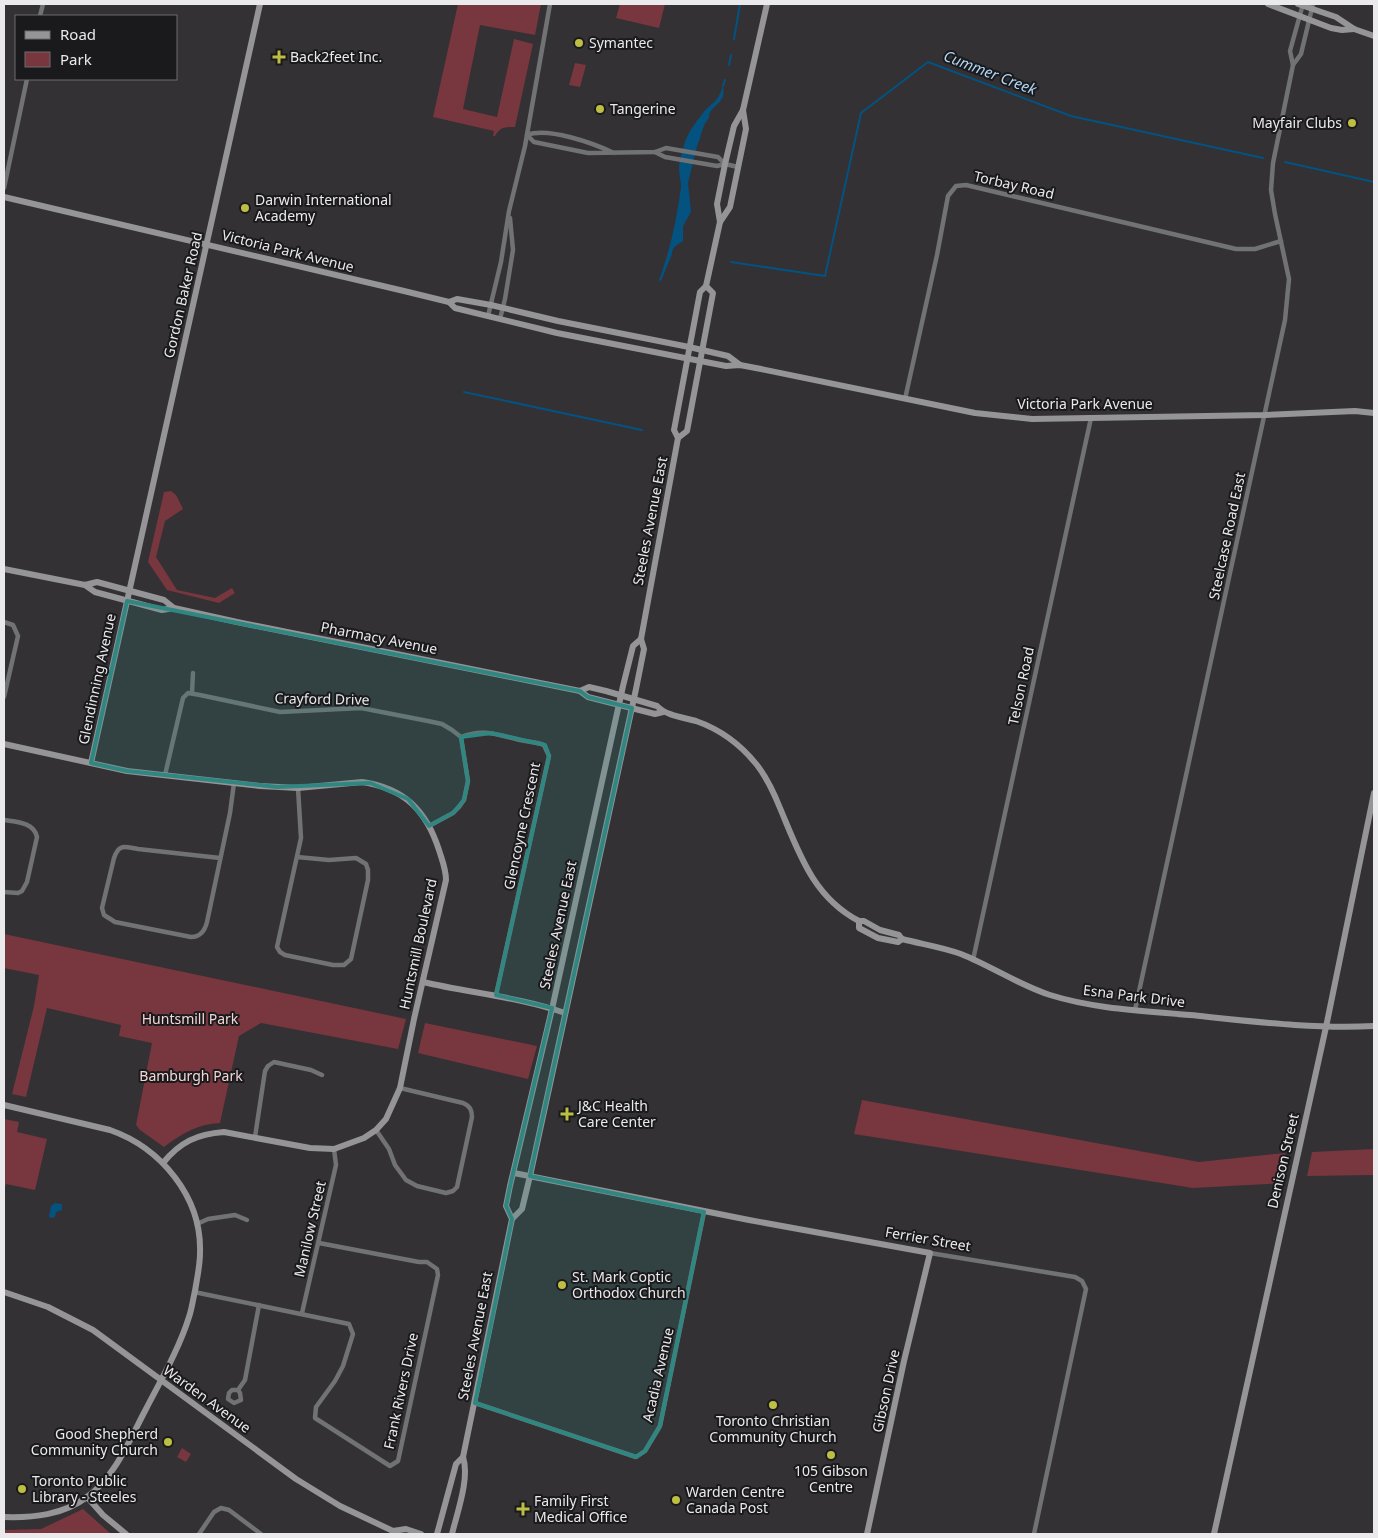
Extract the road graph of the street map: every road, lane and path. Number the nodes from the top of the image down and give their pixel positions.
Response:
1 (260, 4) edge
2 (550, 4) edge
3 (767, 4) edge
4 (1268, 4) edge
5 (1301, 4) edge
6 (1312, 6) edge
7 (1300, 16) junction
8 (1309, 20) junction
9 (1354, 29) junction
10 (1374, 36) edge
11 (1293, 65) junction
12 (27, 80) edge
13 (743, 110) junction
14 (527, 135) junction
15 (655, 152) junction
16 (614, 153) junction
17 (725, 164) junction
18 (738, 167) junction
19 (4, 188) edge
20 (4, 196) edge
21 (509, 211) junction
22 (720, 222) junction
23 (1281, 241) junction
24 (207, 244) junction
25 (706, 286) junction
26 (450, 302) junction
27 (491, 305) junction
28 (503, 308) junction
29 (488, 316) junction
30 (500, 319) junction
31 (689, 346) junction
32 (702, 350) junction
33 (686, 358) junction
34 (701, 361) junction
35 (740, 365) junction
36 (905, 399) junction
37 (1374, 414) edge
38 (1264, 415) junction
39 (1091, 418) junction
40 (678, 438) junction
41 (4, 568) edge
42 (85, 585) junction
43 (130, 591) junction
44 (127, 601) junction
45 (174, 608) junction
46 (4, 622) edge
47 (641, 639) junction
48 (193, 673) dead end
49 (580, 691) junction
50 (192, 693) junction
51 (621, 695) junction
52 (4, 697) edge
53 (634, 699) junction
54 (619, 704) junction
55 (632, 708) junction
56 (663, 712) junction
57 (461, 737) junction
58 (4, 744) edge
59 (91, 763) junction
60 (166, 774) junction
61 (234, 783) junction
62 (298, 788) junction
63 (1374, 793) edge
64 (4, 820) edge
65 (430, 826) junction
66 (297, 857) junction
67 (220, 858) junction
68 (4, 892) edge
69 (973, 960) junction
70 (423, 982) junction
71 (496, 995) junction
72 (552, 1009) junction
73 (1135, 1010) junction
74 (565, 1013) junction
75 (1374, 1026) edge
76 (1326, 1027) junction
77 (322, 1075) dead end
78 (400, 1088) junction
79 (4, 1105) edge
80 (376, 1130) junction
81 (255, 1137) junction
82 (334, 1149) junction
83 (162, 1162) junction
84 (514, 1173) junction
85 (530, 1176) junction
86 (704, 1212) junction
87 (512, 1219) junction
88 (247, 1220) dead end
89 (197, 1224) junction
90 (319, 1243) junction
91 (930, 1253) junction
92 (4, 1292) edge
93 (194, 1292) junction
94 (259, 1305) junction
95 (302, 1313) junction
96 (161, 1380) junction
97 (238, 1390) dead end
98 (475, 1403) junction
99 (463, 1458) junction
100 (87, 1497) junction
101 (4, 1517) edge
102 (395, 1533) edge
103 (126, 1534) edge
104 (199, 1534) edge
105 (261, 1534) edge
106 (421, 1534) edge
107 (437, 1534) edge
108 (452, 1534) edge
109 (867, 1534) edge
110 (1034, 1534) edge
111 (1214, 1534) edge

1 - 24 street, Gordon Baker Road
2 - 14 street
3 - 13 street, Steeles Avenue East
4 - 7 street
5 - 6 street
5 - 7 street, Steelcase Road East
6 - 8 street, Steelcase Road East
6 - 9 street
7 - 8 street
7 - 11 street, Steelcase Road East
8 - 9 street
8 - 11 street, Steelcase Road East
9 - 10 street
11 - 23 street, Steelcase Road East
12 - 19 street
13 - 17 street, Steeles Avenue East
13 - 18 street, Steeles Avenue East
14 - 16 street
14 - 16 street
14 - 21 street
15 - 16 street
15 - 17 street
15 - 17 street
17 - 18 street
17 - 22 street, Steeles Avenue East
18 - 22 street, Steeles Avenue East
20 - 24 street, Victoria Park Avenue
21 - 27 street
21 - 28 street
22 - 25 street, Steeles Avenue East
23 - 36 street, Torbay Road
23 - 38 street, Steelcase Road East
24 - 26 street, Victoria Park Avenue
24 - 43 street, Gordon Baker Road
25 - 31 street, Steeles Avenue East
25 - 32 street, Steeles Avenue East
26 - 27 street, Victoria Park Avenue
26 - 29 street, Victoria Park Avenue
27 - 28 street, Victoria Park Avenue
27 - 29 street
28 - 30 street
28 - 31 street, Victoria Park Avenue
29 - 30 street, Victoria Park Avenue
30 - 33 street, Victoria Park Avenue
31 - 32 street, Victoria Park Avenue
31 - 33 street, Steeles Avenue East
32 - 34 street, Steeles Avenue East
32 - 35 street, Victoria Park Avenue
33 - 34 street, Victoria Park Avenue
33 - 40 street, Steeles Avenue East
34 - 35 street, Victoria Park Avenue
34 - 40 street, Steeles Avenue East
35 - 36 street, Victoria Park Avenue
36 - 39 street, Victoria Park Avenue
37 - 38 street, Victoria Park Avenue
38 - 39 street, Victoria Park Avenue
38 - 73 street, Steelcase Road East
39 - 69 street, Telson Road
40 - 47 street, Steeles Avenue East
41 - 42 street, Pharmacy Avenue
42 - 43 street, Pharmacy Avenue
42 - 44 street, Pharmacy Avenue
43 - 44 street, Gordon Baker Road
43 - 45 street, Pharmacy Avenue
44 - 45 street, Pharmacy Avenue
44 - 59 street, Glendinning Avenue
45 - 49 street, Pharmacy Avenue
46 - 52 street
47 - 51 street, Steeles Avenue East
47 - 53 street, Steeles Avenue East
48 - 50 street
49 - 51 street, Pharmacy Avenue
49 - 54 street, Pharmacy Avenue
50 - 57 street, Crayford Drive
50 - 60 street
51 - 53 street, Pharmacy Avenue
51 - 54 street, Steeles Avenue East
53 - 55 street, Steeles Avenue East
53 - 56 street, Esna Park Drive
54 - 55 street, Esna Park Drive
54 - 72 street, Steeles Avenue East
55 - 56 street, Esna Park Drive
55 - 74 street, Steeles Avenue East
56 - 69 street, Esna Park Drive
57 - 65 street
57 - 71 street, Glencoyne Crescent
58 - 59 street, Huntsmill Boulevard
59 - 60 street, Huntsmill Boulevard
60 - 61 street, Huntsmill Boulevard
61 - 62 street, Huntsmill Boulevard
61 - 67 street
62 - 65 street, Huntsmill Boulevard
62 - 66 street
63 - 76 street, Denison Street
64 - 68 street
65 - 70 street, Huntsmill Boulevard
66 - 66 street
67 - 67 street
69 - 73 street, Esna Park Drive
70 - 71 street
70 - 78 street, Huntsmill Boulevard
71 - 72 street
72 - 74 street
72 - 84 street, Steeles Avenue East
73 - 76 street, Esna Park Drive
74 - 85 street, Steeles Avenue East
75 - 76 street, Esna Park Drive
76 - 111 street, Denison Street
77 - 81 street
78 - 80 street, Huntsmill Boulevard
78 - 80 street
79 - 83 street
80 - 82 street, Huntsmill Boulevard
81 - 82 street, Huntsmill Boulevard
81 - 83 street, Huntsmill Boulevard
82 - 90 street, Manilow Street
83 - 89 street
84 - 85 street, Ferrier Street
84 - 87 street, Steeles Avenue East
85 - 86 street, Ferrier Street
85 - 87 street, Steeles Avenue East
86 - 91 street, Ferrier Street
86 - 98 street, Acadia Avenue
87 - 98 street, Steeles Avenue East
88 - 89 street
89 - 93 street
90 - 95 street, Manilow Street
90 - 95 street, Frank Rivers Drive
91 - 109 street, Gibson Drive
91 - 110 street, Ferrier Street
92 - 96 street, Warden Avenue
93 - 94 street, Frank Rivers Drive
93 - 96 street
94 - 95 street, Frank Rivers Drive
94 - 97 street
96 - 100 street
96 - 102 street, Warden Avenue
98 - 99 street, Steeles Avenue East
99 - 107 street, Steeles Avenue East
99 - 108 street, Steeles Avenue East
100 - 101 street
100 - 103 street
102 - 106 street, Warden Avenue
104 - 105 street

